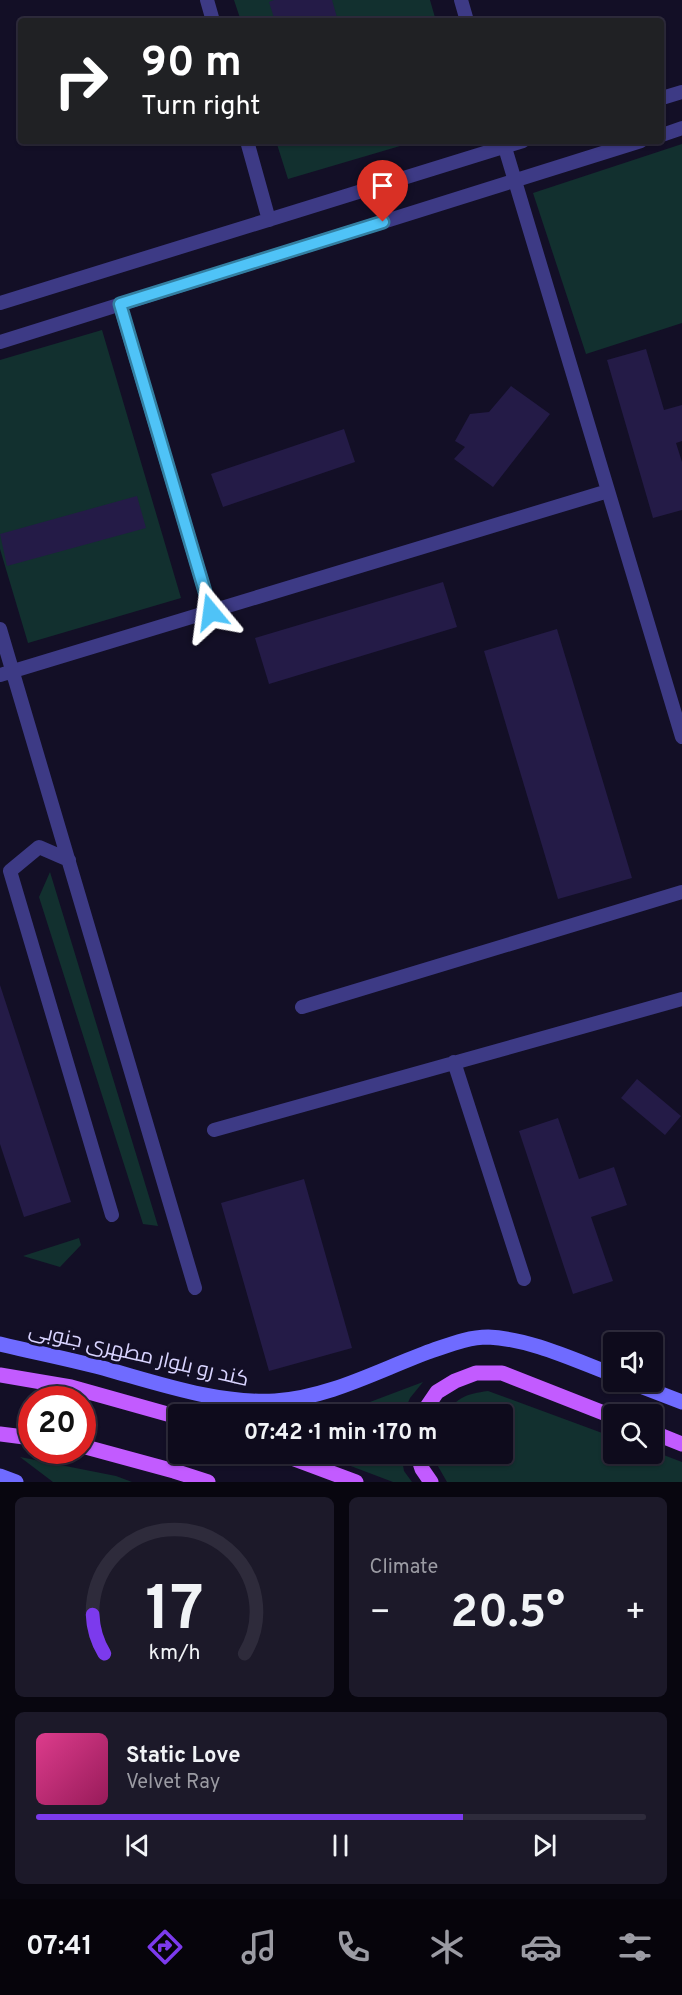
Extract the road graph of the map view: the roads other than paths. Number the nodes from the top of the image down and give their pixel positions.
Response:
1 (207, 0) edge
2 (461, 0) edge
3 (212, 18) edge
4 (466, 18) edge
5 (682, 92) edge
6 (664, 97) edge
7 (682, 128) edge
8 (664, 134) edge
9 (248, 144) edge
10 (504, 144) edge
11 (631, 144) edge
12 (515, 180) junction
13 (269, 220) junction
14 (0, 303) edge
15 (120, 304) junction
16 (0, 342) edge
17 (608, 491) junction
18 (211, 612) junction
19 (0, 628) edge
20 (6, 674) edge
21 (682, 737) edge
22 (69, 860) junction
23 (682, 892) edge
24 (682, 999) edge
25 (302, 1007) dead end
26 (454, 1062) junction
27 (214, 1130) dead end
28 (112, 1215) dead end
29 (524, 1280) dead end
30 (195, 1288) dead end
31 (0, 1344) edge
32 (603, 1371) edge
33 (0, 1375) edge
34 (656, 1392) edge
35 (682, 1402) edge
36 (429, 1404) edge
37 (603, 1413) edge
38 (168, 1414) edge
39 (0, 1434) edge
40 (18, 1436) edge
41 (663, 1436) edge
42 (682, 1444) edge
43 (96, 1450) edge
44 (308, 1464) edge
45 (420, 1464) edge
46 (0, 1476) edge
47 (16, 1482) edge
48 (208, 1482) edge
49 (356, 1482) edge
50 (431, 1482) edge

1 - 3 lane
2 - 4 lane
5 - 6 lane
7 - 8 lane
9 - 13 lane
10 - 12 lane
10 - 13 lane
11 - 12 lane
12 - 15 lane
12 - 17 lane
13 - 14 lane
15 - 16 lane
15 - 18 lane
17 - 18 lane
17 - 21 lane
18 - 20 lane
19 - 20 lane
20 - 22 lane
22 - 28 lane
22 - 30 lane
23 - 25 lane
24 - 26 lane
26 - 27 lane
26 - 29 lane
31 - 32 main road, کند رو بلوار مطهری جنوبی
33 - 38 main road
34 - 35 main road
36 - 37 main road
39 - 40 main road
41 - 42 main road
43 - 48 main road
44 - 49 main road
45 - 50 main road
46 - 47 main road

